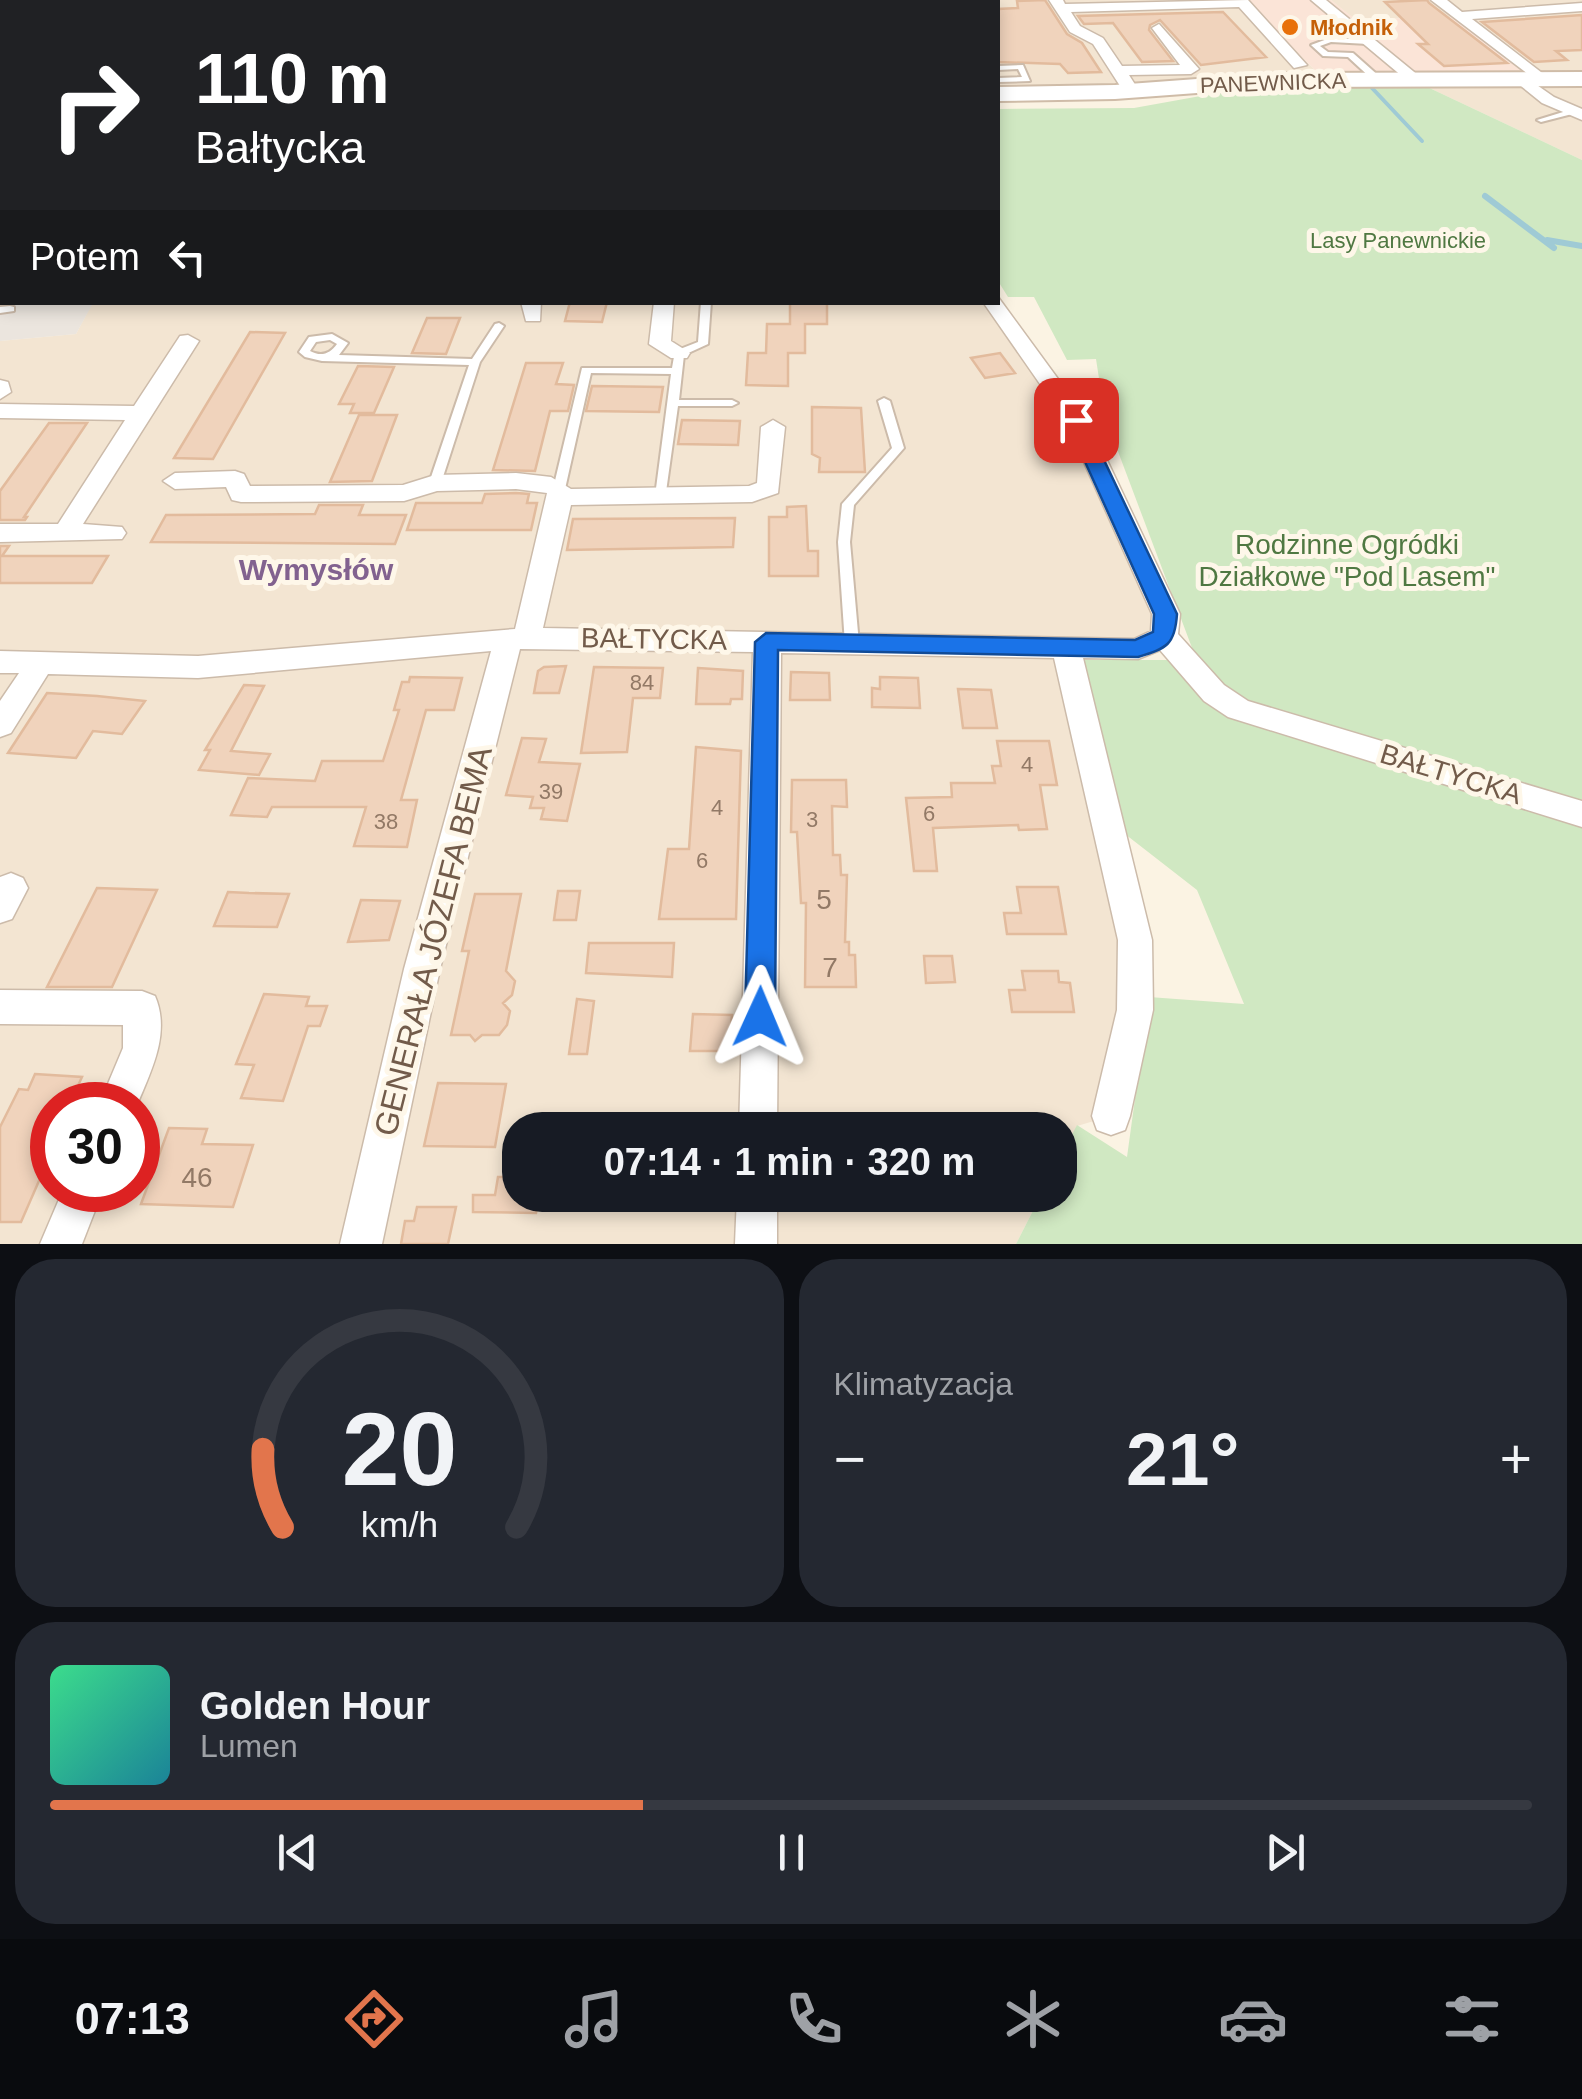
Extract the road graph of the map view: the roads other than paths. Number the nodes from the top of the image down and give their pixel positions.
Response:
1 (1318, 0) edge
2 (1500, 0) edge
3 (1242, 1) edge
4 (1436, 2) edge
5 (1058, 4) edge
6 (1582, 7) edge
7 (1518, 11) junction
8 (1459, 16) junction
9 (1159, 28) dead end
10 (1368, 42) junction
11 (1350, 44) junction
12 (1326, 54) junction
13 (1350, 55) junction
14 (1299, 65) dead end
15 (1000, 68) edge
16 (1341, 70) dead end
17 (1376, 79) junction
18 (1414, 79) junction
19 (1531, 79) junction
20 (1582, 79) edge
21 (1000, 80) edge
22 (1125, 81) junction
23 (1000, 94) edge
24 (1579, 113) edge
25 (1540, 120) dead end
26 (664, 305) edge
27 (706, 305) edge
28 (996, 305) edge
29 (499, 326) dead end
30 (350, 328) dead end
31 (188, 341) dead end
32 (343, 343) junction
33 (322, 358) junction
34 (475, 362) junction
35 (678, 362) junction
36 (884, 400) dead end
37 (672, 403) junction
38 (732, 403) dead end
39 (0, 412) edge
40 (141, 413) junction
41 (773, 427) dead end
42 (176, 480) dead end
43 (435, 484) junction
44 (559, 493) junction
45 (662, 496) junction
46 (0, 533) edge
47 (64, 533) junction
48 (113, 533) dead end
49 (1164, 636) junction
50 (518, 639) junction
51 (766, 642) junction
52 (852, 644) junction
53 (1066, 648) junction
54 (0, 662) edge
55 (39, 666) junction
56 (0, 725) edge
57 (1582, 814) edge
58 (0, 1008) edge
59 (127, 1082) edge
60 (758, 1112) edge
61 (1112, 1116) dead end
62 (74, 1212) edge
63 (757, 1212) edge
64 (61, 1244) edge
65 (361, 1244) edge
66 (756, 1244) edge

1 - 10 street, PANEWNICKA
2 - 7 street
3 - 5 street
3 - 14 street, PANEWNICKA
4 - 8 street
5 - 22 street
6 - 7 street
7 - 8 street
8 - 19 street
9 - 22 street, PANEWNICKA
10 - 11 lane
10 - 18 street, PANEWNICKA
11 - 12 lane
11 - 13 lane
12 - 13 lane
12 - 16 lane
13 - 17 lane
15 - 21 lane
17 - 18 street, PANEWNICKA
17 - 22 street, PANEWNICKA
18 - 19 street, PANEWNICKA
19 - 20 street, PANEWNICKA
19 - 24 street
22 - 23 street, PANEWNICKA
24 - 25 lane
26 - 35 street
27 - 35 lane
28 - 49 street
29 - 34 lane
30 - 32 lane
31 - 40 street
32 - 33 lane
32 - 33 lane
33 - 34 lane
34 - 43 lane
35 - 37 lane
35 - 44 lane
36 - 52 lane
37 - 38 lane
37 - 45 lane
39 - 40 street
40 - 47 street
41 - 45 street
42 - 43 street
43 - 44 street
44 - 45 street
44 - 50 street, GENERAŁA JÓZEFA BEMA
46 - 47 street
47 - 48 street
49 - 53 street, BAŁTYCKA
49 - 57 street, BAŁTYCKA
50 - 51 street, BAŁTYCKA
50 - 55 street, BAŁTYCKA
50 - 65 street, GENERAŁA JÓZEFA BEMA
51 - 52 street, BAŁTYCKA
51 - 60 street
52 - 53 street, BAŁTYCKA
53 - 61 street
54 - 55 street, BAŁTYCKA
55 - 56 street
58 - 59 street
62 - 64 street
63 - 66 street

